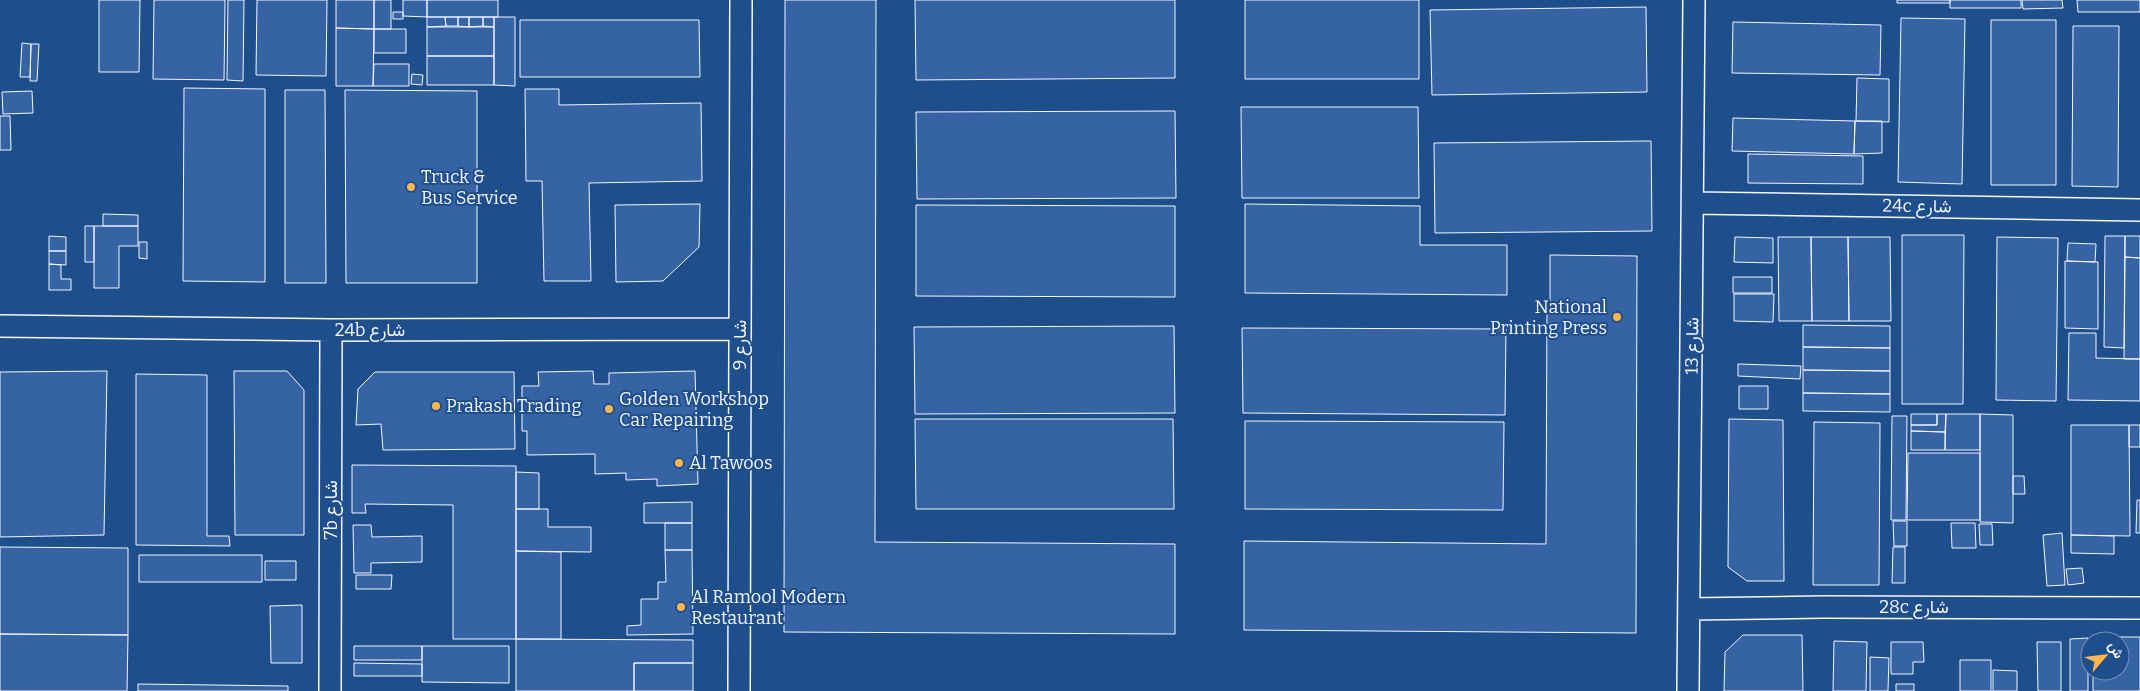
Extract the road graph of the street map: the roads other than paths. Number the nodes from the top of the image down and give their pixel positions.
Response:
1 (741, 0) edge
2 (1694, 0) edge
3 (1694, 204) junction
4 (2140, 210) edge
5 (0, 326) edge
6 (740, 328) junction
7 (331, 330) junction
8 (2140, 608) edge
9 (1689, 609) junction
10 (330, 691) edge
11 (739, 691) edge
12 (1688, 691) edge

1 - 6 street, شارع 9
2 - 3 street, شارع 13
3 - 4 street, 24c شارع
3 - 9 street, شارع 13
5 - 7 street, 24b شارع
6 - 7 street, 24b شارع
6 - 11 street, شارع 9
7 - 10 street, 7b شارع
8 - 9 street, 28c شارع
9 - 12 street, شارع 13

